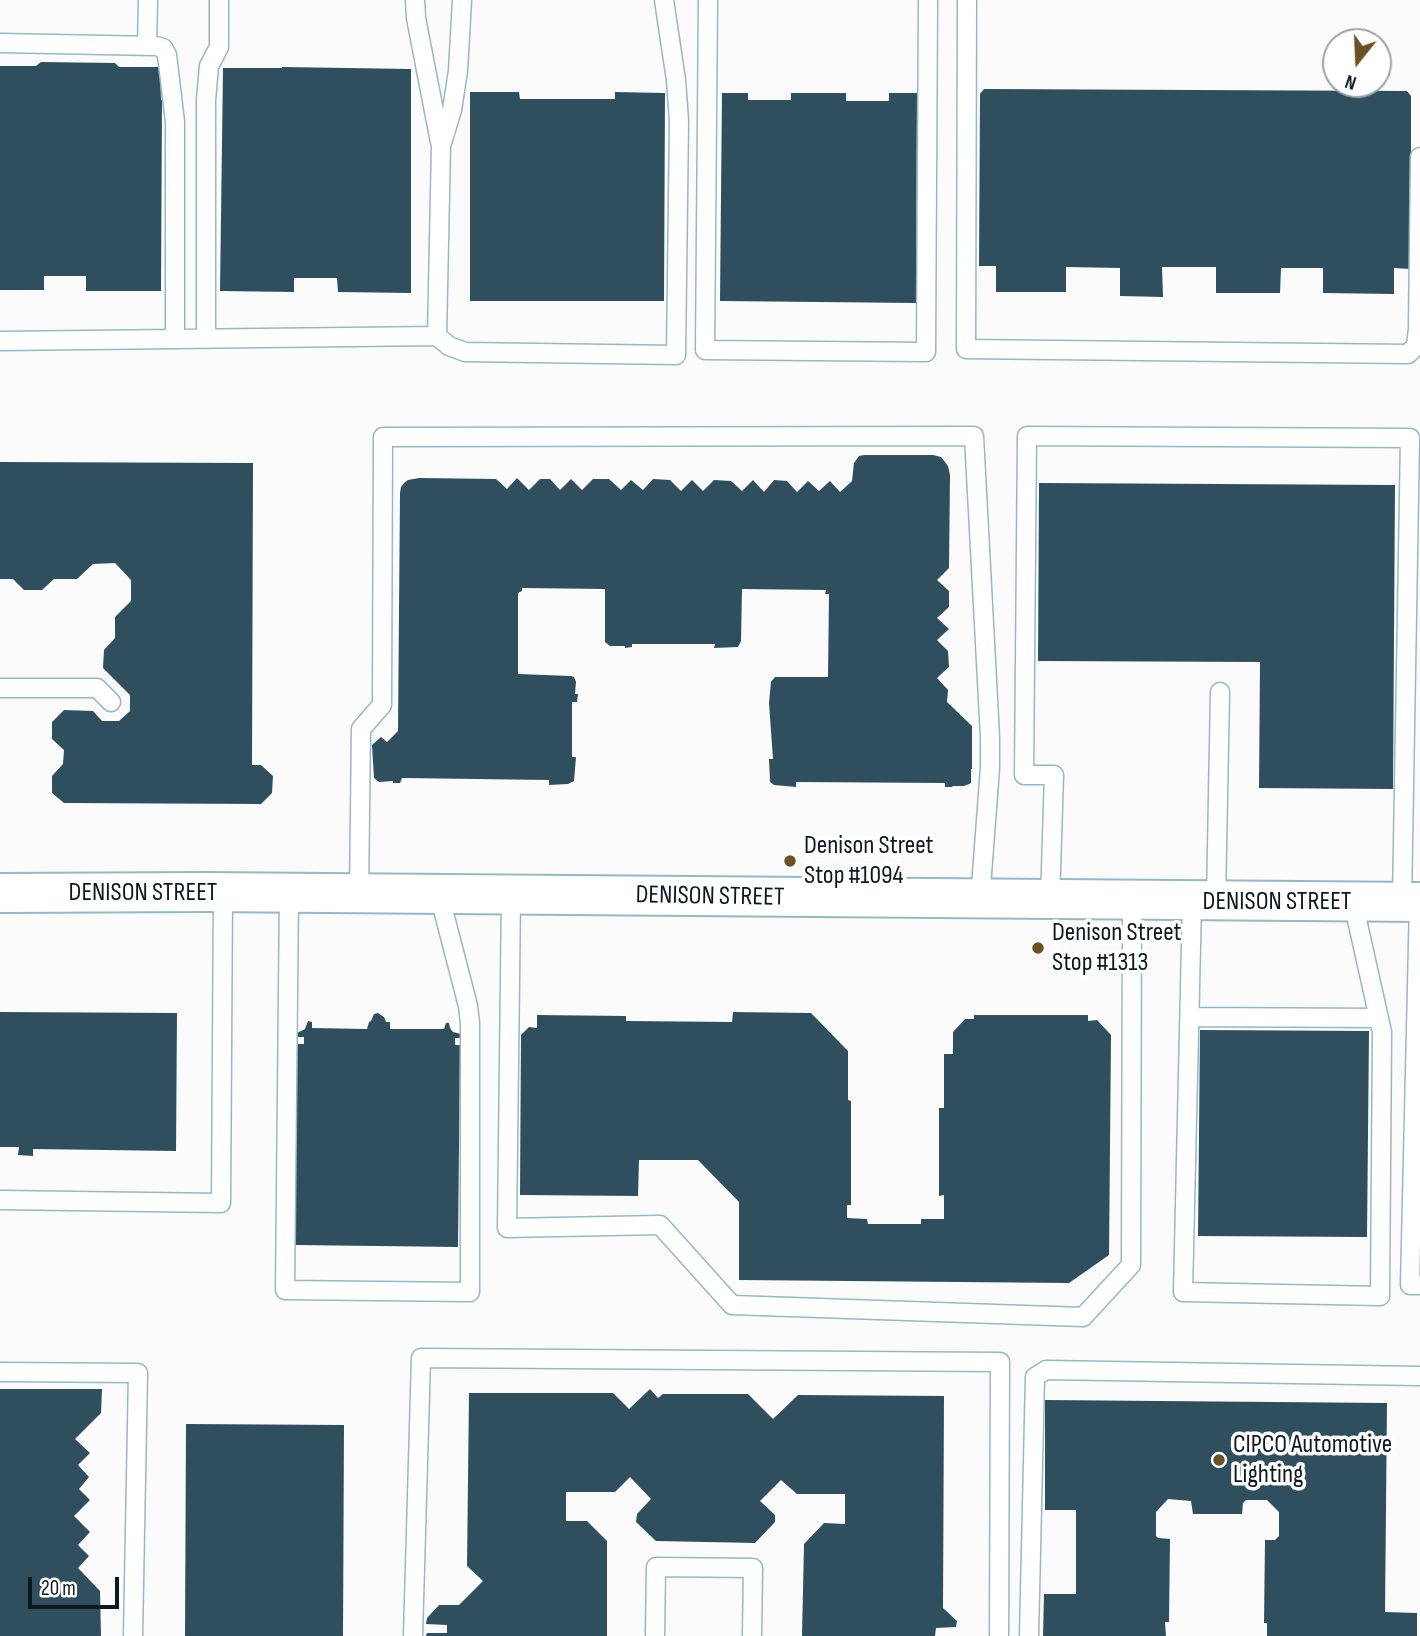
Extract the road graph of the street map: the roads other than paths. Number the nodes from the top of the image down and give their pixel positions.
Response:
1 (148, 0) edge
2 (219, 0) edge
3 (415, 0) edge
4 (462, 0) edge
5 (664, 0) edge
6 (708, 0) edge
7 (928, 0) edge
8 (967, 0) edge
9 (0, 43) edge
10 (147, 46) junction
11 (440, 146) junction
12 (1420, 157) edge
13 (437, 336) junction
14 (174, 339) junction
15 (205, 339) junction
16 (0, 341) edge
17 (705, 350) junction
18 (676, 355) junction
19 (0, 688) edge
20 (1220, 692) dead end
21 (111, 702) dead end
22 (223, 892) junction
23 (0, 893) edge
24 (289, 893) junction
25 (359, 894) junction
26 (439, 894) junction
27 (511, 895) junction
28 (980, 900) junction
29 (1050, 900) junction
30 (1132, 901) junction
31 (1204, 901) junction
32 (1353, 902) junction
33 (1414, 902) edge
34 (1419, 1012) edge
35 (1190, 1017) junction
36 (1379, 1018) junction
37 (0, 1200) edge
38 (1420, 1285) edge
39 (0, 1372) edge
40 (1420, 1376) edge
41 (133, 1636) edge
42 (413, 1636) edge
43 (655, 1636) edge
44 (752, 1636) edge
45 (999, 1636) edge
46 (1029, 1636) edge

1 - 10 lane
2 - 15 lane
3 - 11 lane
4 - 11 lane
5 - 18 lane
6 - 17 lane
7 - 17 lane
8 - 12 lane
9 - 10 lane
10 - 14 lane
11 - 13 lane
13 - 15 lane
13 - 18 lane
14 - 15 lane
14 - 16 lane
17 - 18 lane
19 - 21 lane
20 - 31 lane
22 - 23 street, DENISON STREET
22 - 24 street, DENISON STREET
22 - 37 lane
24 - 25 street, DENISON STREET
24 - 26 lane
25 - 26 street, DENISON STREET
25 - 28 lane
26 - 27 street, DENISON STREET
27 - 28 street, DENISON STREET
27 - 30 lane
28 - 29 street, DENISON STREET
29 - 30 street, DENISON STREET
29 - 33 lane
30 - 31 street, DENISON STREET
31 - 32 street, DENISON STREET
31 - 35 lane
32 - 33 street, DENISON STREET
32 - 36 lane
33 - 34 lane
34 - 38 lane
35 - 36 lane
35 - 36 lane
39 - 41 lane
40 - 46 lane
42 - 45 lane
43 - 44 lane

